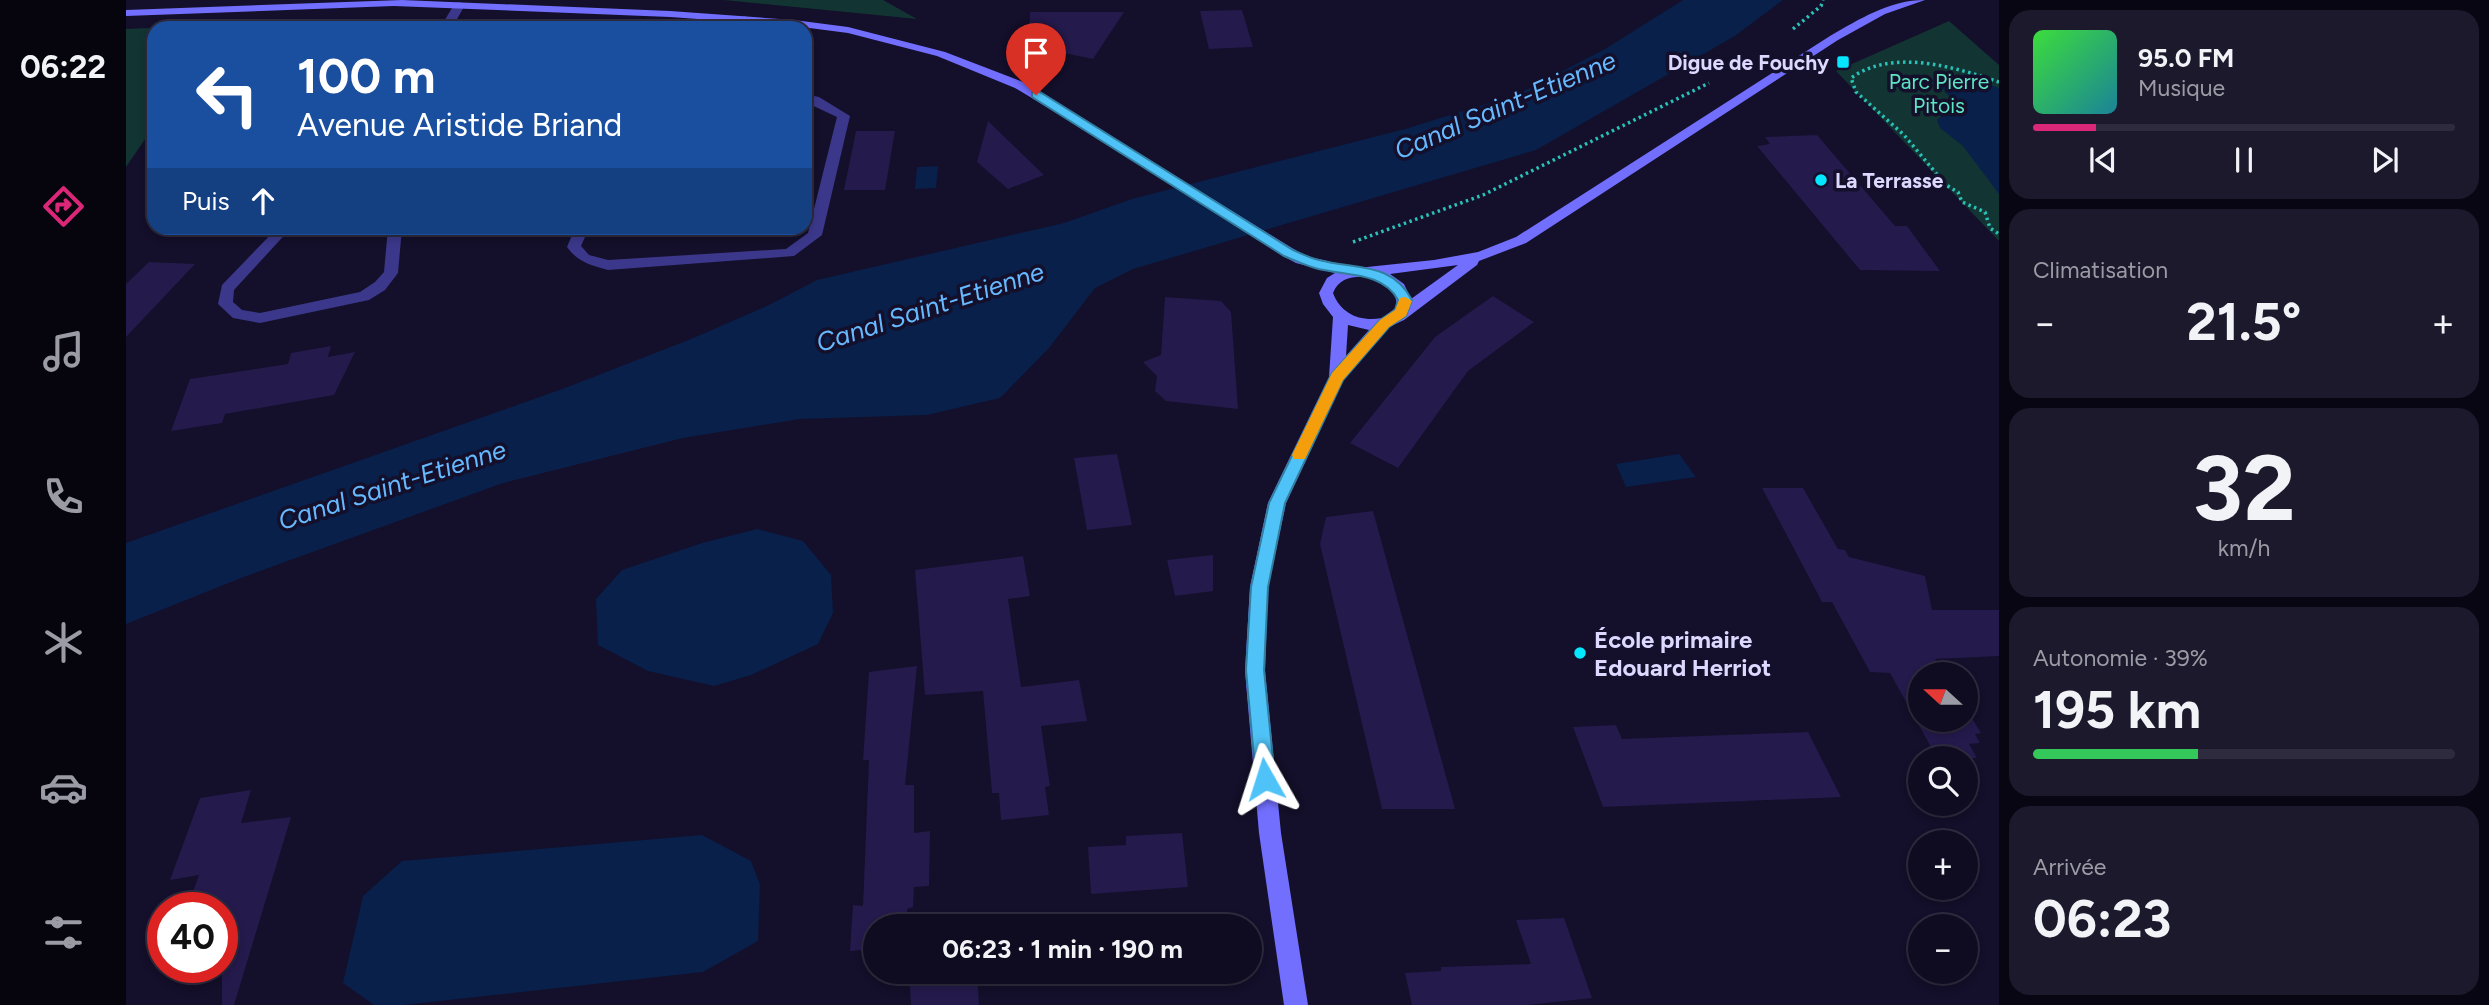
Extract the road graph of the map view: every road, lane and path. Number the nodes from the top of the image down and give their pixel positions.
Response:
1 (1823, 0) edge
2 (1919, 0) edge
3 (459, 5) junction
4 (126, 13) edge
5 (450, 21) edge
6 (711, 21) edge
7 (812, 28) edge
8 (1791, 31) dead end
9 (1717, 78) dead end
10 (1999, 82) edge
11 (812, 99) edge
12 (1999, 234) edge
13 (277, 235) edge
14 (394, 235) edge
15 (579, 235) edge
16 (1481, 256) junction
17 (1295, 257) junction
18 (1360, 272) junction
19 (1328, 286) junction
20 (1341, 316) junction
21 (1391, 320) junction
22 (1337, 377) junction
23 (1296, 1005) edge

1 - 8 path
2 - 16 street
3 - 4 street
3 - 5 street
3 - 6 street
7 - 17 street
9 - 17 path
10 - 12 path
11 - 15 street
13 - 14 street
16 - 18 street
16 - 21 street
17 - 18 street
17 - 19 street
18 - 19 street
18 - 21 street
19 - 20 street
20 - 21 street
20 - 22 street
21 - 22 street
22 - 23 street

